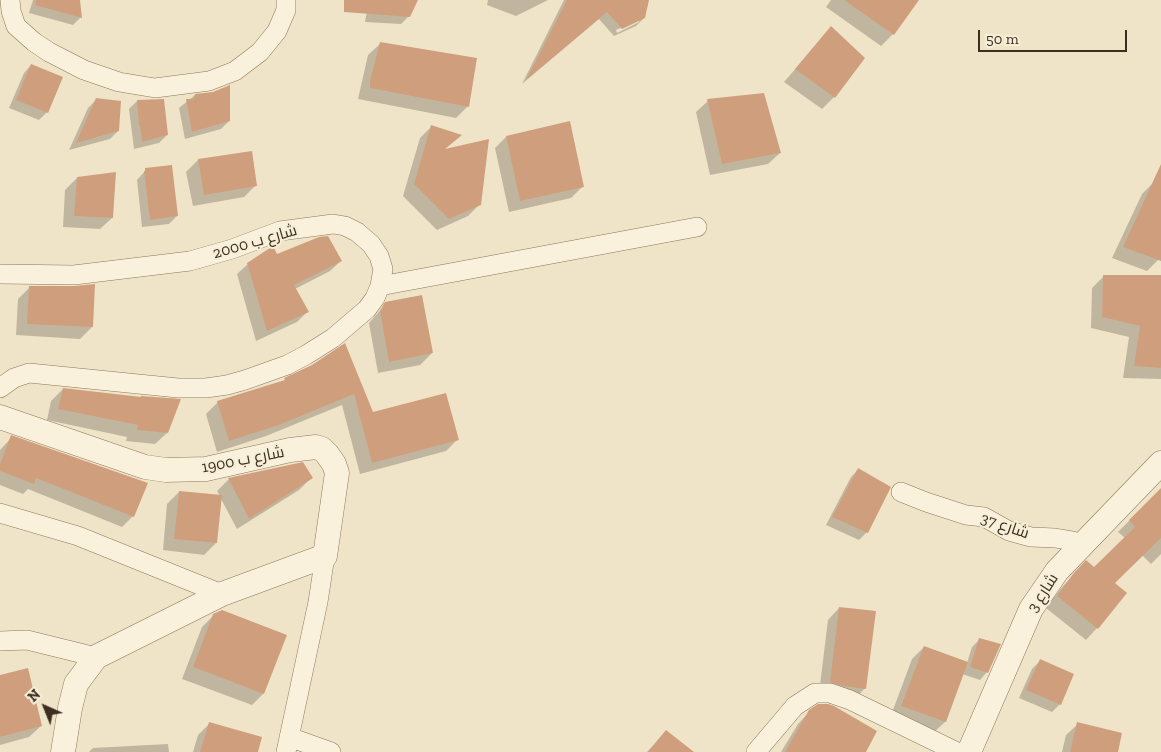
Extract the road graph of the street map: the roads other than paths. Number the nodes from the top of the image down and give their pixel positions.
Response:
1 (10, 0) edge
2 (286, 0) edge
3 (697, 226) dead end
4 (0, 274) edge
5 (380, 286) junction
6 (0, 388) edge
7 (0, 417) edge
8 (1161, 463) edge
9 (901, 492) dead end
10 (0, 513) edge
11 (1080, 548) junction
12 (325, 556) junction
13 (222, 594) junction
14 (0, 641) edge
15 (96, 657) junction
16 (287, 744) edge
17 (63, 752) edge
18 (331, 752) edge
19 (756, 752) edge
20 (956, 752) edge
21 (969, 752) edge

1 - 2 street
3 - 5 street
4 - 5 street, شارع ب 2000
5 - 6 street, شارع ب 2000
7 - 12 street, شارع ب 1900
8 - 11 street, شارع 3
9 - 11 street, شارع 37
10 - 13 street
11 - 21 street, شارع 3
12 - 13 street
12 - 16 street
13 - 15 street
14 - 15 street
15 - 17 street
16 - 18 street
19 - 20 street

